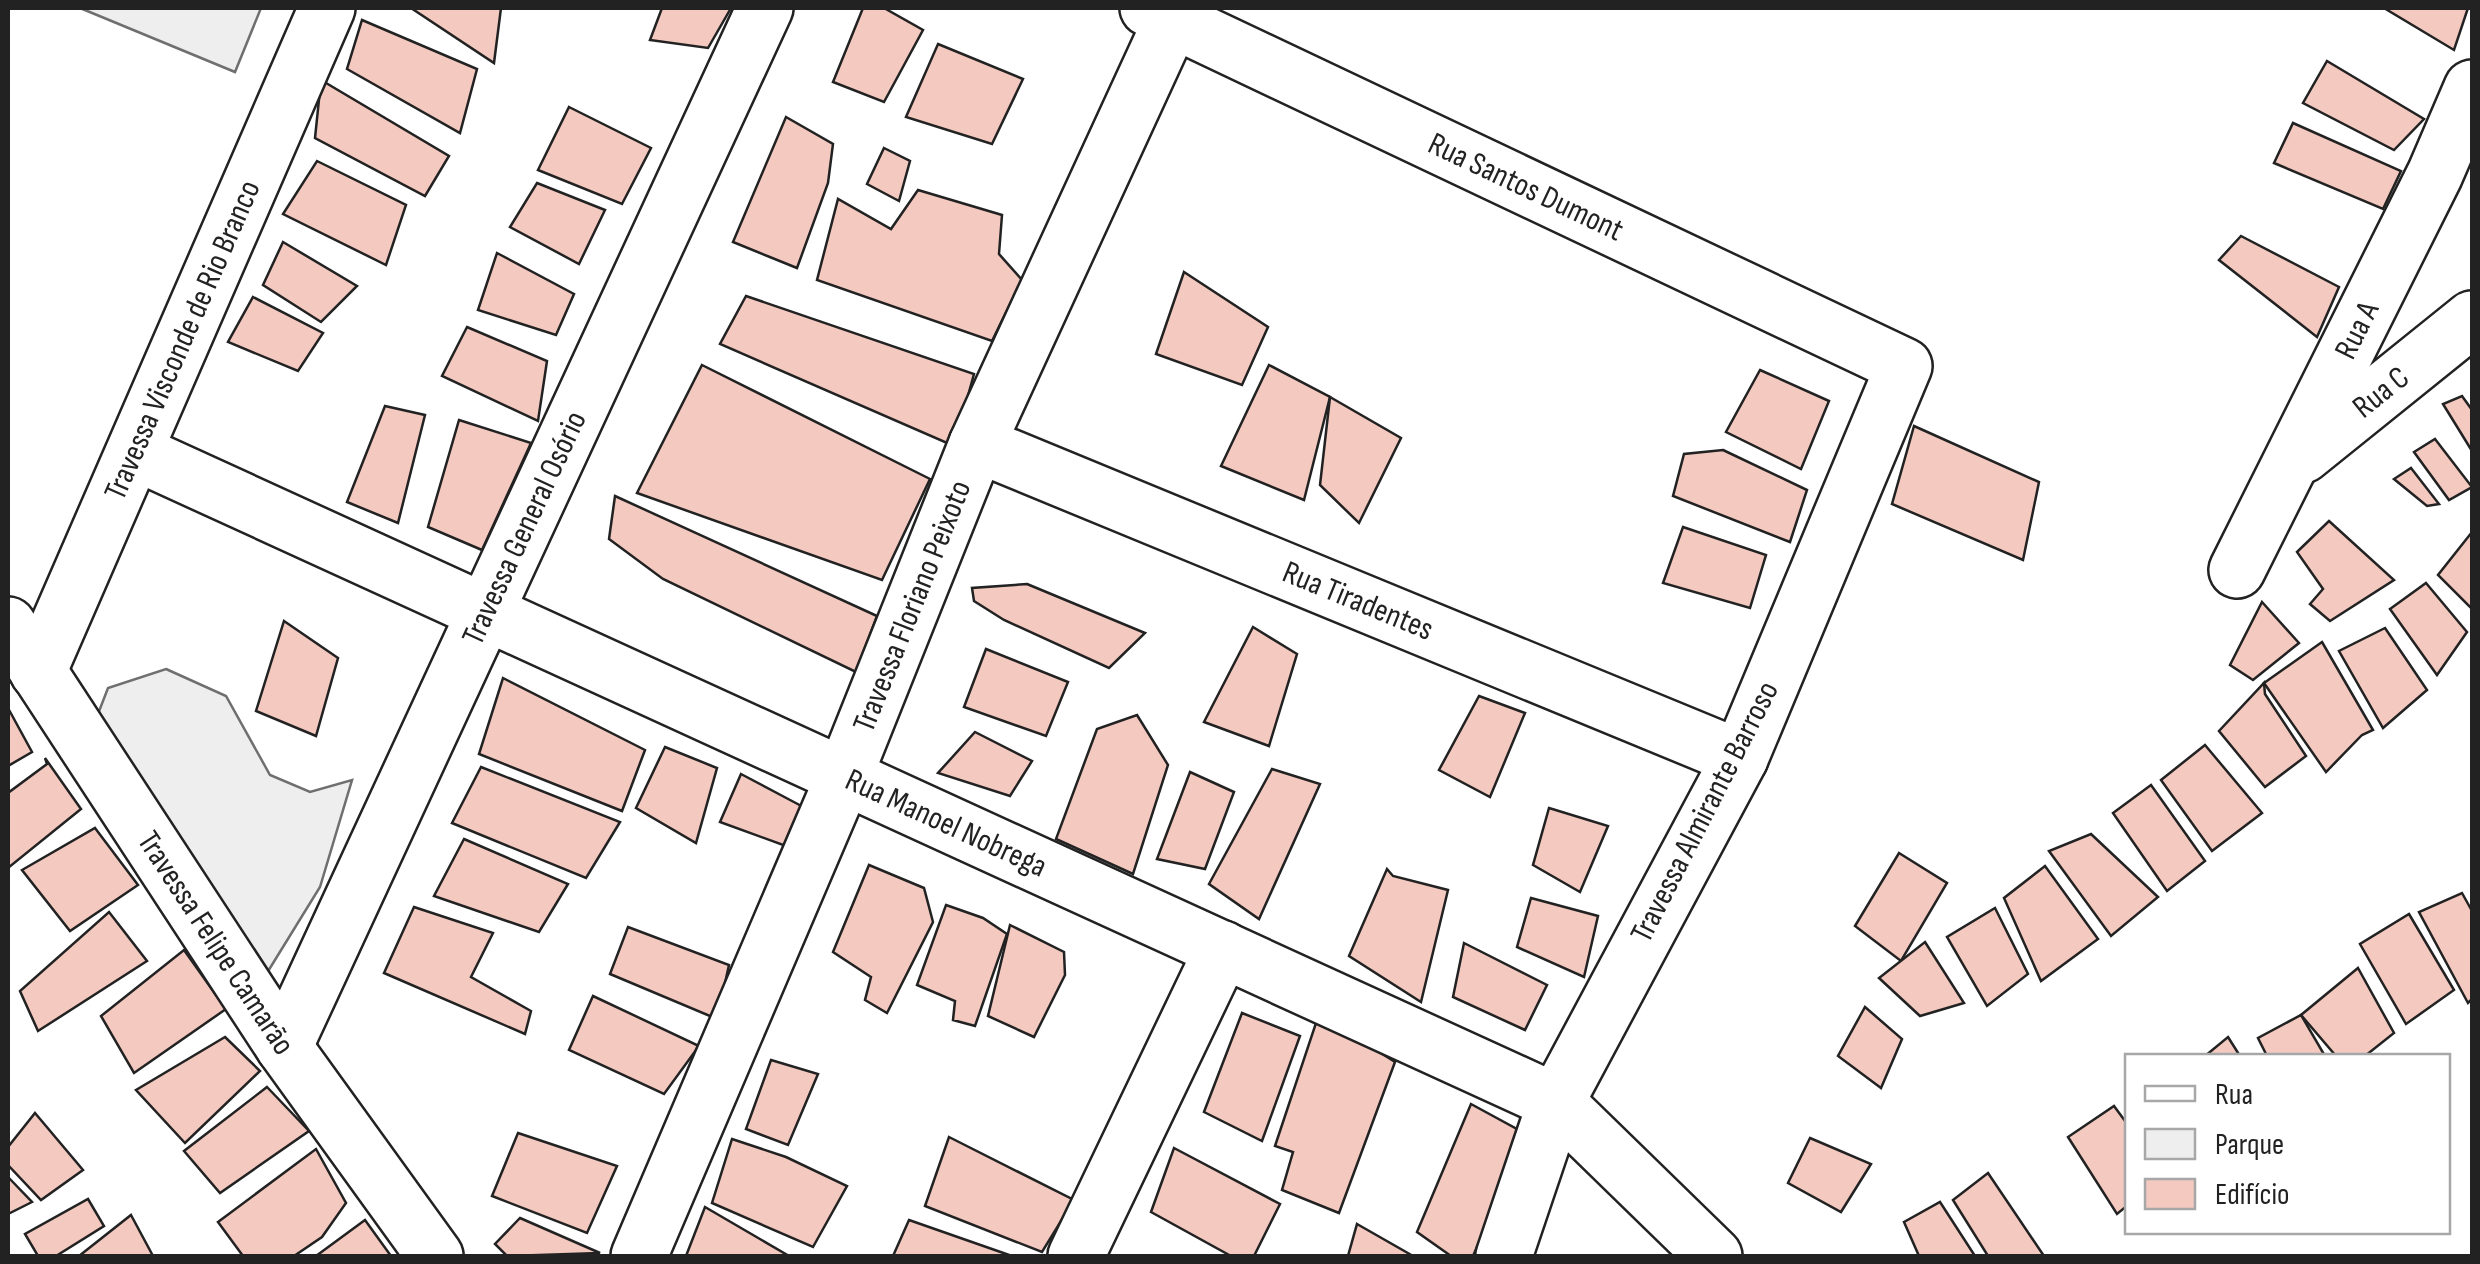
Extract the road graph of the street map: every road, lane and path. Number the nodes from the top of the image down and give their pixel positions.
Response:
1 (327, 8) edge
2 (765, 8) edge
3 (1160, 13) edge
4 (2472, 88) edge
5 (2454, 186) edge
6 (2472, 319) edge
7 (1904, 366) joint
8 (977, 444) junction
9 (136, 452) junction
10 (2290, 465) junction
11 (2237, 570) dead end
12 (486, 612) junction
13 (8, 625) edge
14 (38, 672) junction
15 (1740, 758) junction
16 (843, 778) junction
17 (1222, 949) junction
18 (284, 1047) junction
19 (1556, 1102) junction
20 (435, 1256) edge
21 (639, 1256) edge
22 (1076, 1256) edge
23 (1504, 1256) edge
24 (1714, 1256) edge

1 - 9 street, Travessa Visconde de Rio Branco
2 - 12 street, Travessa General Osório
3 - 7 street, Rua Santos Dumont
3 - 8 street, Travessa Floriano Peixoto
4 - 5 street, Rua A
5 - 10 street, Rua A
6 - 10 street, Rua C
7 - 15 street, Travessa Almirante Barroso
8 - 15 street, Rua Tiradentes
8 - 16 street, Travessa Floriano Peixoto
9 - 12 street, Rua Manoel Nobrega
9 - 14 street, Travessa Visconde de Rio Branco
10 - 11 street, Rua A
12 - 16 street, Rua Manoel Nobrega
12 - 18 street, Travessa General Osório
13 - 14 street, Travessa Felipe Camarão
14 - 18 street, Travessa Felipe Camarão
15 - 19 street, Travessa Almirante Barroso
16 - 17 street, Rua Manoel Nobrega
16 - 21 street, Travessa Floriano Peixoto
17 - 19 street, Rua Manoel Nobrega
17 - 22 street
18 - 20 street, Travessa Felipe Camarão
19 - 23 street, Travessa Almirante Barroso
19 - 24 street, Rua Manoel Nobrega

